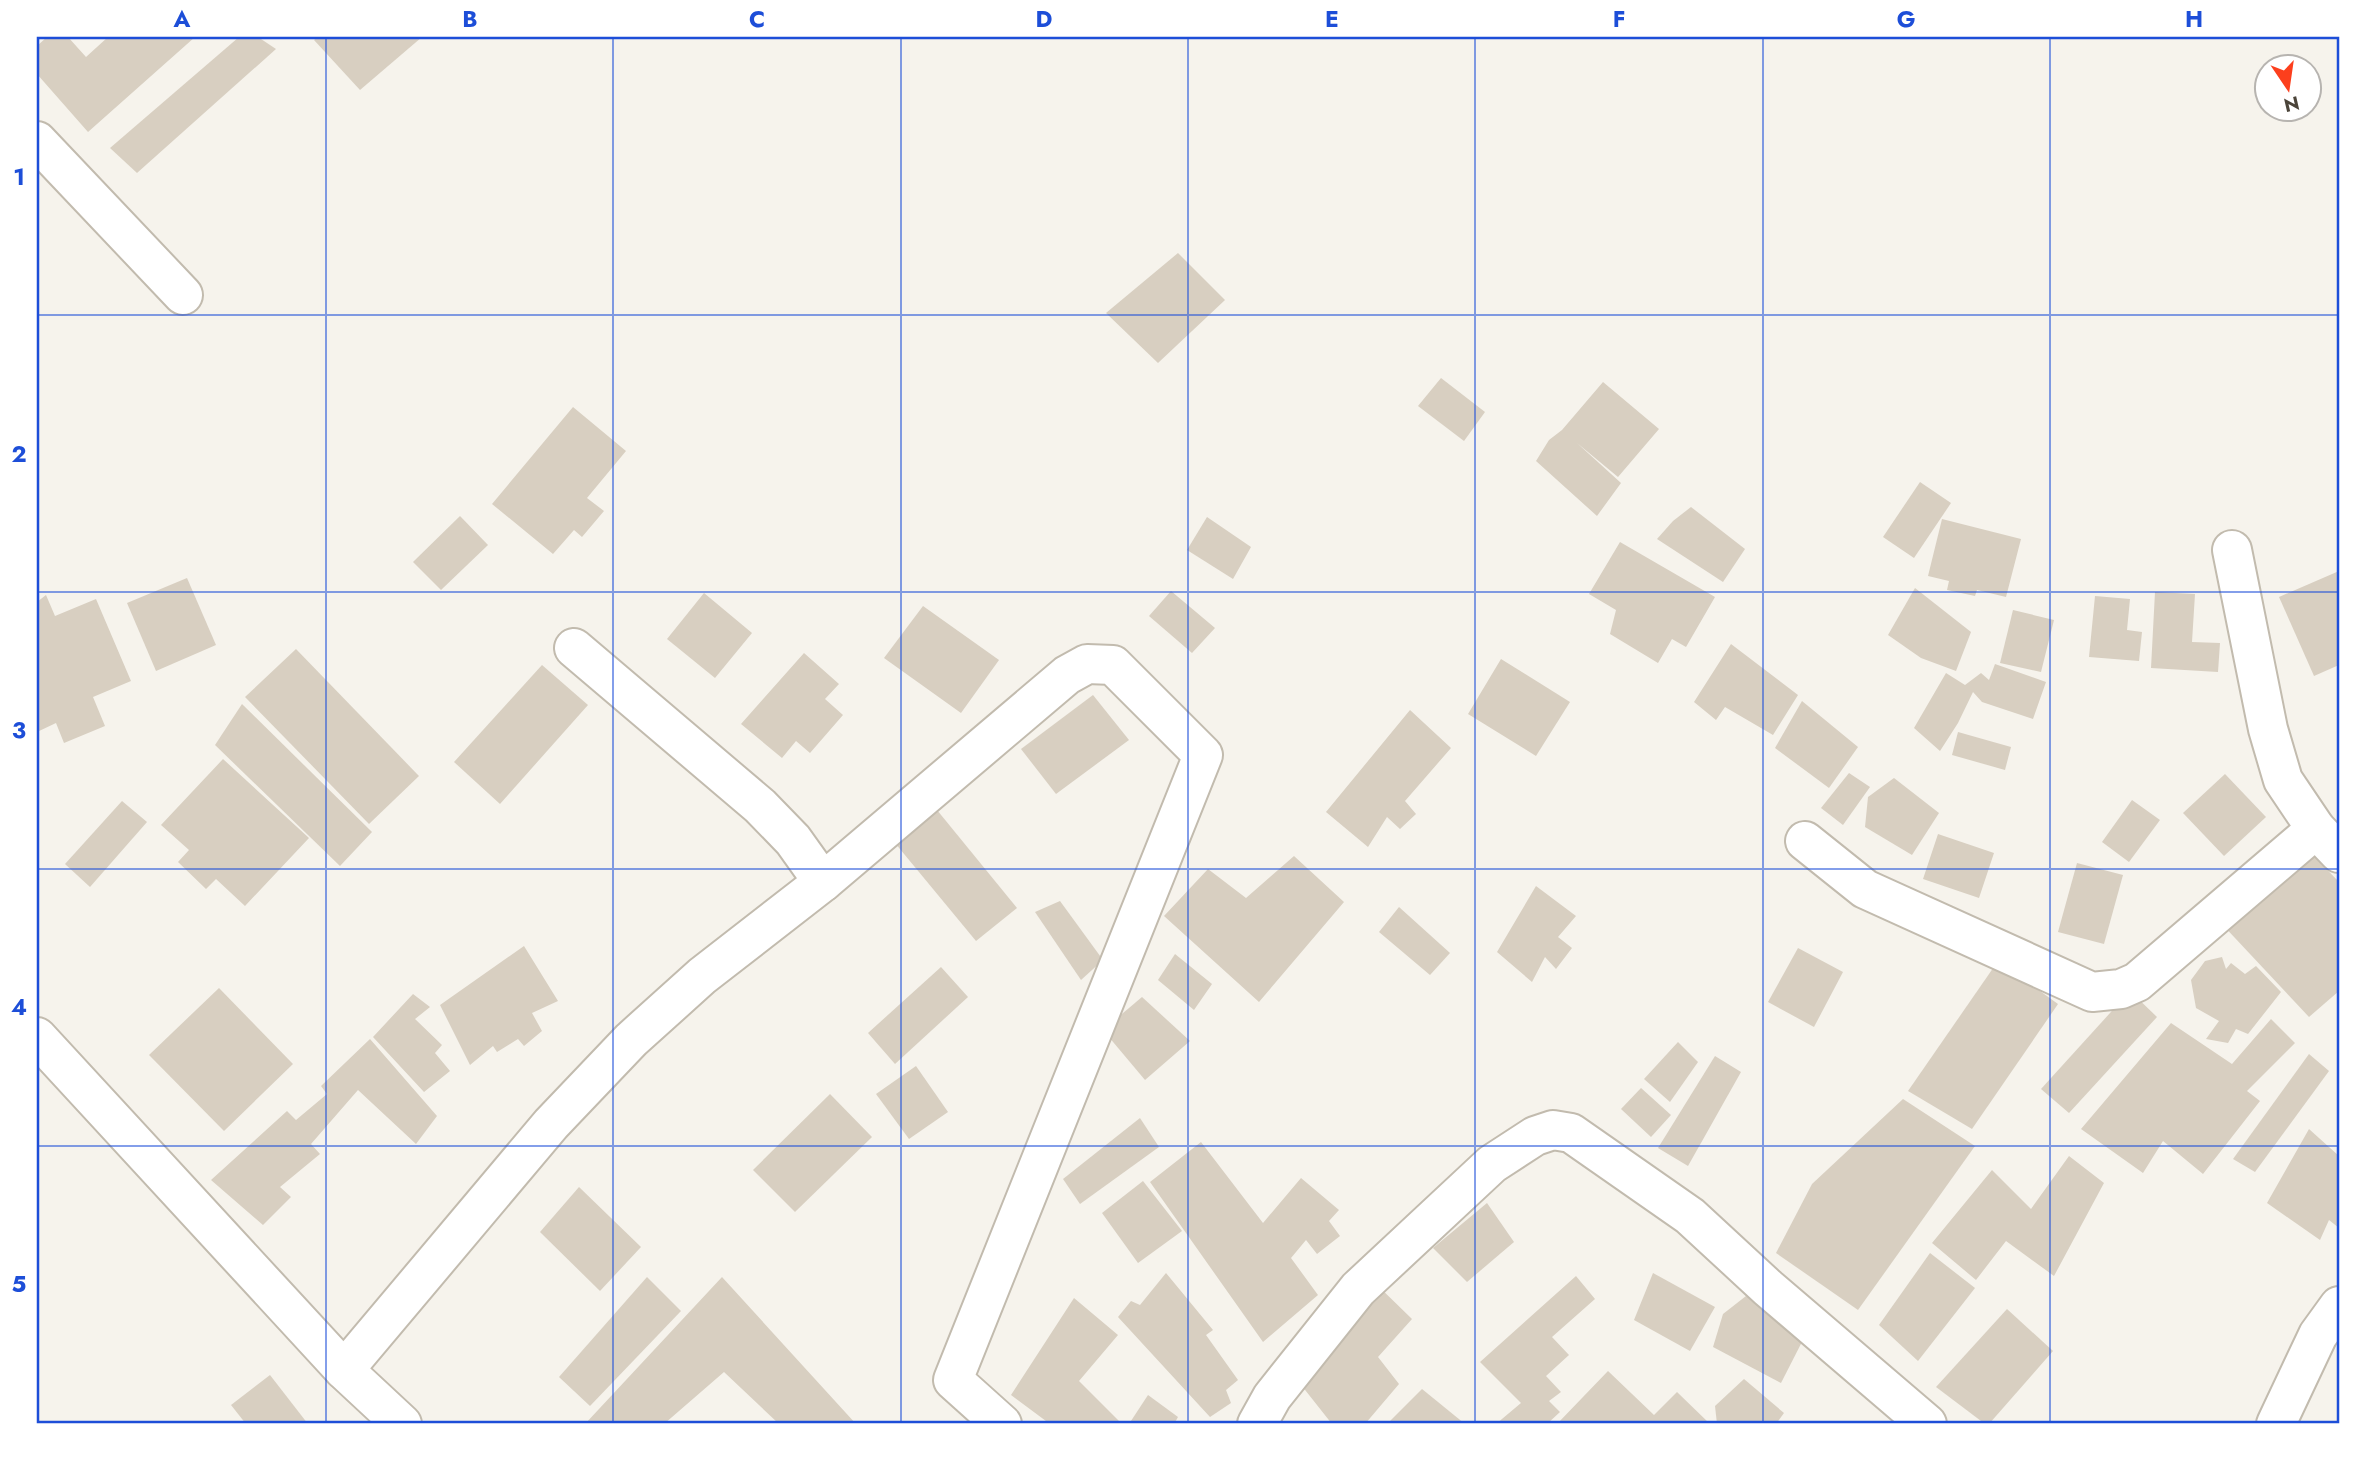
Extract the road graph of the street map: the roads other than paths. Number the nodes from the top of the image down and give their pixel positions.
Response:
1 (37, 141) edge
2 (183, 295) dead end
3 (2232, 550) dead end
4 (574, 648) dead end
5 (1805, 841) dead end
6 (2328, 841) edge
7 (823, 882) junction
8 (37, 1037) edge
9 (2339, 1306) edge
10 (344, 1370) junction
11 (402, 1424) edge
12 (1002, 1424) edge
13 (1257, 1424) edge
14 (1927, 1424) edge
15 (2276, 1424) edge

1 - 2 street
3 - 6 street
4 - 7 street
5 - 6 street
7 - 10 street
7 - 12 street
8 - 10 street
9 - 15 street
10 - 11 street
13 - 14 street

